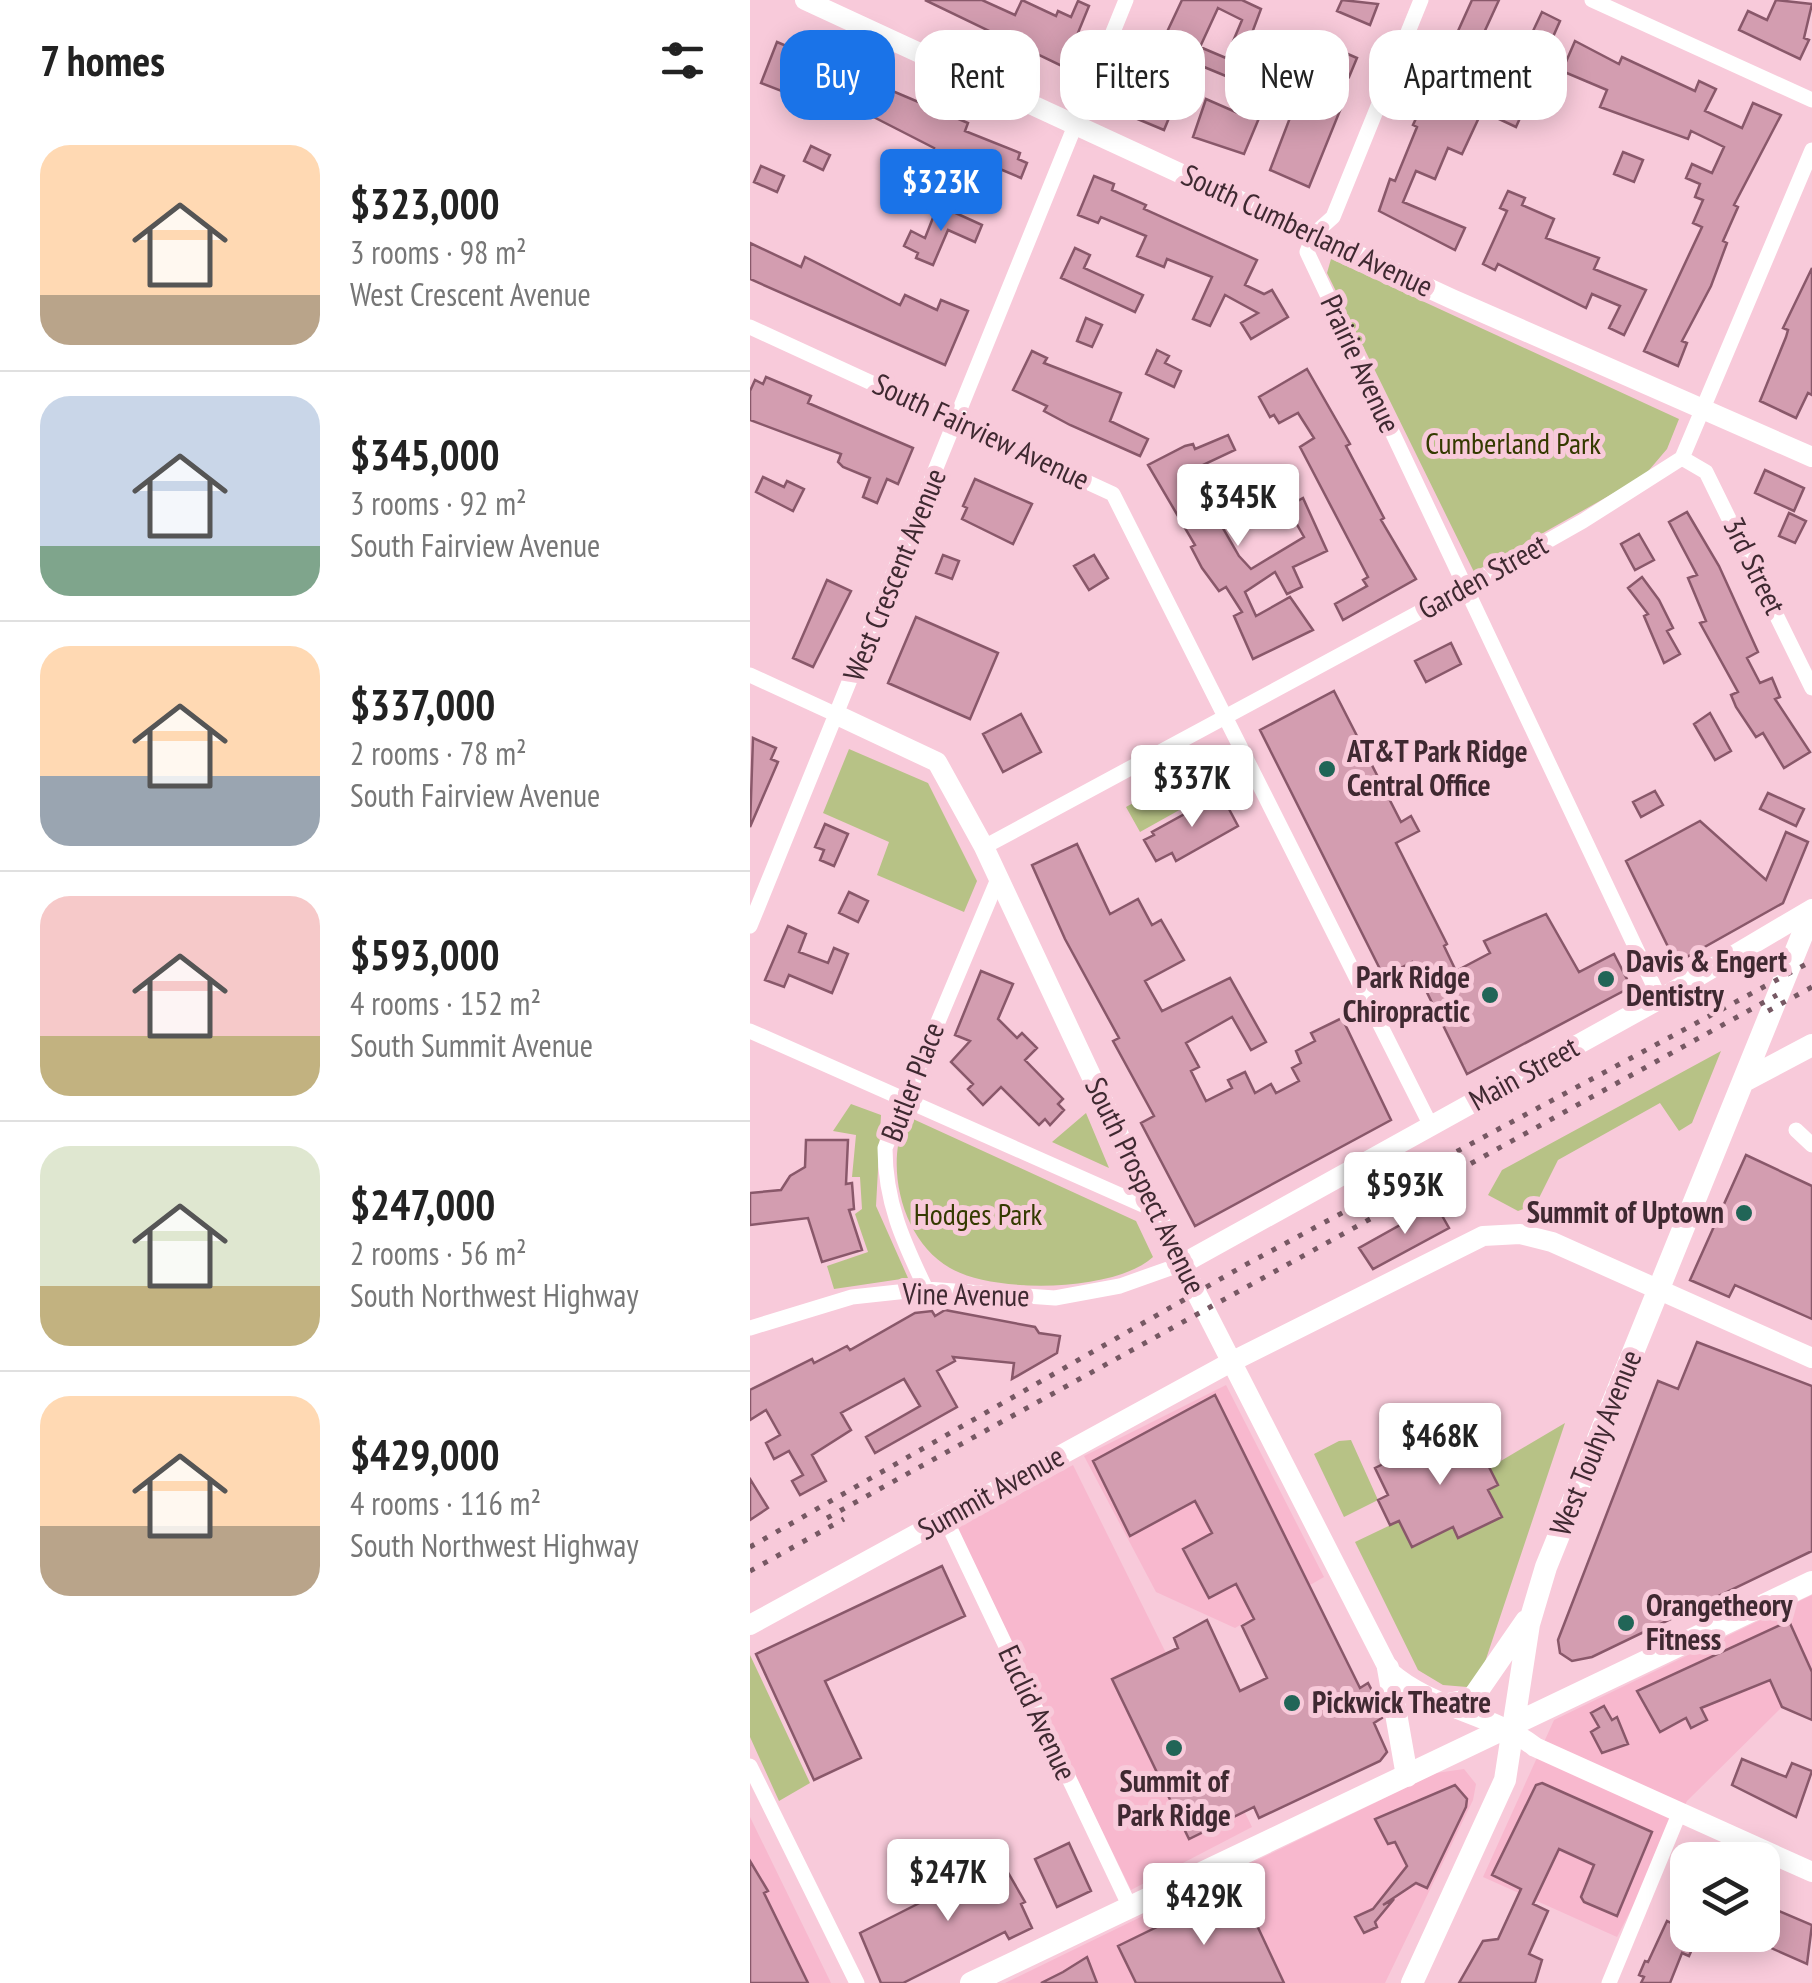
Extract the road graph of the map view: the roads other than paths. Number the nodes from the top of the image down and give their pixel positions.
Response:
1 (805, 0) edge
2 (1126, 0) edge
3 (1421, 0) edge
4 (1592, 0) edge
5 (1812, 100) edge
6 (1077, 124) junction
7 (1812, 150) edge
8 (1314, 234) junction
9 (750, 327) edge
10 (1705, 410) junction
11 (958, 421) junction
12 (1812, 456) edge
13 (1682, 458) junction
14 (1466, 587) junction
15 (750, 675) edge
16 (1812, 688) edge
17 (837, 714) junction
18 (1226, 718) junction
19 (984, 847) junction
20 (998, 879) junction
21 (1812, 910) edge
22 (750, 926) edge
23 (1660, 1000) junction
24 (750, 1031) edge
25 (1812, 1045) edge
26 (1746, 1080) junction
27 (903, 1100) junction
28 (1431, 1126) junction
29 (1796, 1130) dead end
30 (1812, 1145) edge
31 (1154, 1210) junction
32 (1182, 1264) junction
33 (926, 1289) junction
34 (1658, 1290) junction
35 (750, 1328) edge
36 (1812, 1358) edge
37 (1233, 1362) junction
38 (945, 1518) junction
39 (1812, 1582) edge
40 (1534, 1610) junction
41 (750, 1625) edge
42 (1388, 1668) junction
43 (1448, 1704) junction
44 (1510, 1728) junction
45 (750, 1766) edge
46 (1408, 1776) junction
47 (1679, 1814) junction
48 (1812, 1872) edge
49 (1130, 1907) junction
50 (857, 1983) edge
51 (971, 1983) edge
52 (1412, 1983) edge
53 (1610, 1983) edge

1 - 6 street, South Cumberland Avenue
2 - 6 street, West Crescent Avenue
3 - 8 street
4 - 5 street
6 - 8 street, South Cumberland Avenue
6 - 11 street, West Crescent Avenue
7 - 10 street
8 - 10 street, South Cumberland Avenue
8 - 14 street, Prairie Avenue
9 - 11 street, South Fairview Avenue
10 - 12 street, South Cumberland Avenue
10 - 13 street
11 - 17 street, West Crescent Avenue
11 - 18 street, South Fairview Avenue
13 - 14 street, Garden Street
13 - 16 street, 3rd Street
14 - 18 street, Garden Street
14 - 23 street, Prairie Avenue
15 - 17 street, South Prospect Avenue
17 - 19 street, South Prospect Avenue
17 - 22 street, West Crescent Avenue
18 - 19 street, Garden Street
18 - 28 street, South Fairview Avenue
19 - 20 street, South Prospect Avenue
20 - 27 street, Butler Place
20 - 31 street, South Prospect Avenue
21 - 23 street, Main Street
21 - 26 main road, West Touhy Avenue
23 - 28 street, Main Street
24 - 27 street
25 - 26 main road
26 - 34 main road, West Touhy Avenue
27 - 31 street
27 - 33 street, Butler Place
28 - 32 street, Main Street
29 - 30 street
31 - 32 street, South Prospect Avenue
32 - 33 street, Vine Avenue
32 - 37 street, South Prospect Avenue
33 - 35 street, Vine Avenue
34 - 36 street, Summit Avenue
34 - 37 street, Summit Avenue
34 - 40 main road, West Touhy Avenue
37 - 38 street, Summit Avenue
37 - 42 street, South Prospect Avenue
38 - 41 street, Summit Avenue
38 - 49 street, Euclid Avenue
39 - 44 main road
40 - 43 main road
40 - 44 main road, West Touhy Avenue
42 - 43 street, South Prospect Avenue
42 - 46 main road
43 - 44 street, South Prospect Avenue
44 - 46 main road
44 - 47 street, South Prospect Avenue
44 - 52 main road, West Touhy Avenue
45 - 50 street
46 - 49 main road
47 - 48 street, South Prospect Avenue
47 - 53 street
49 - 51 main road

